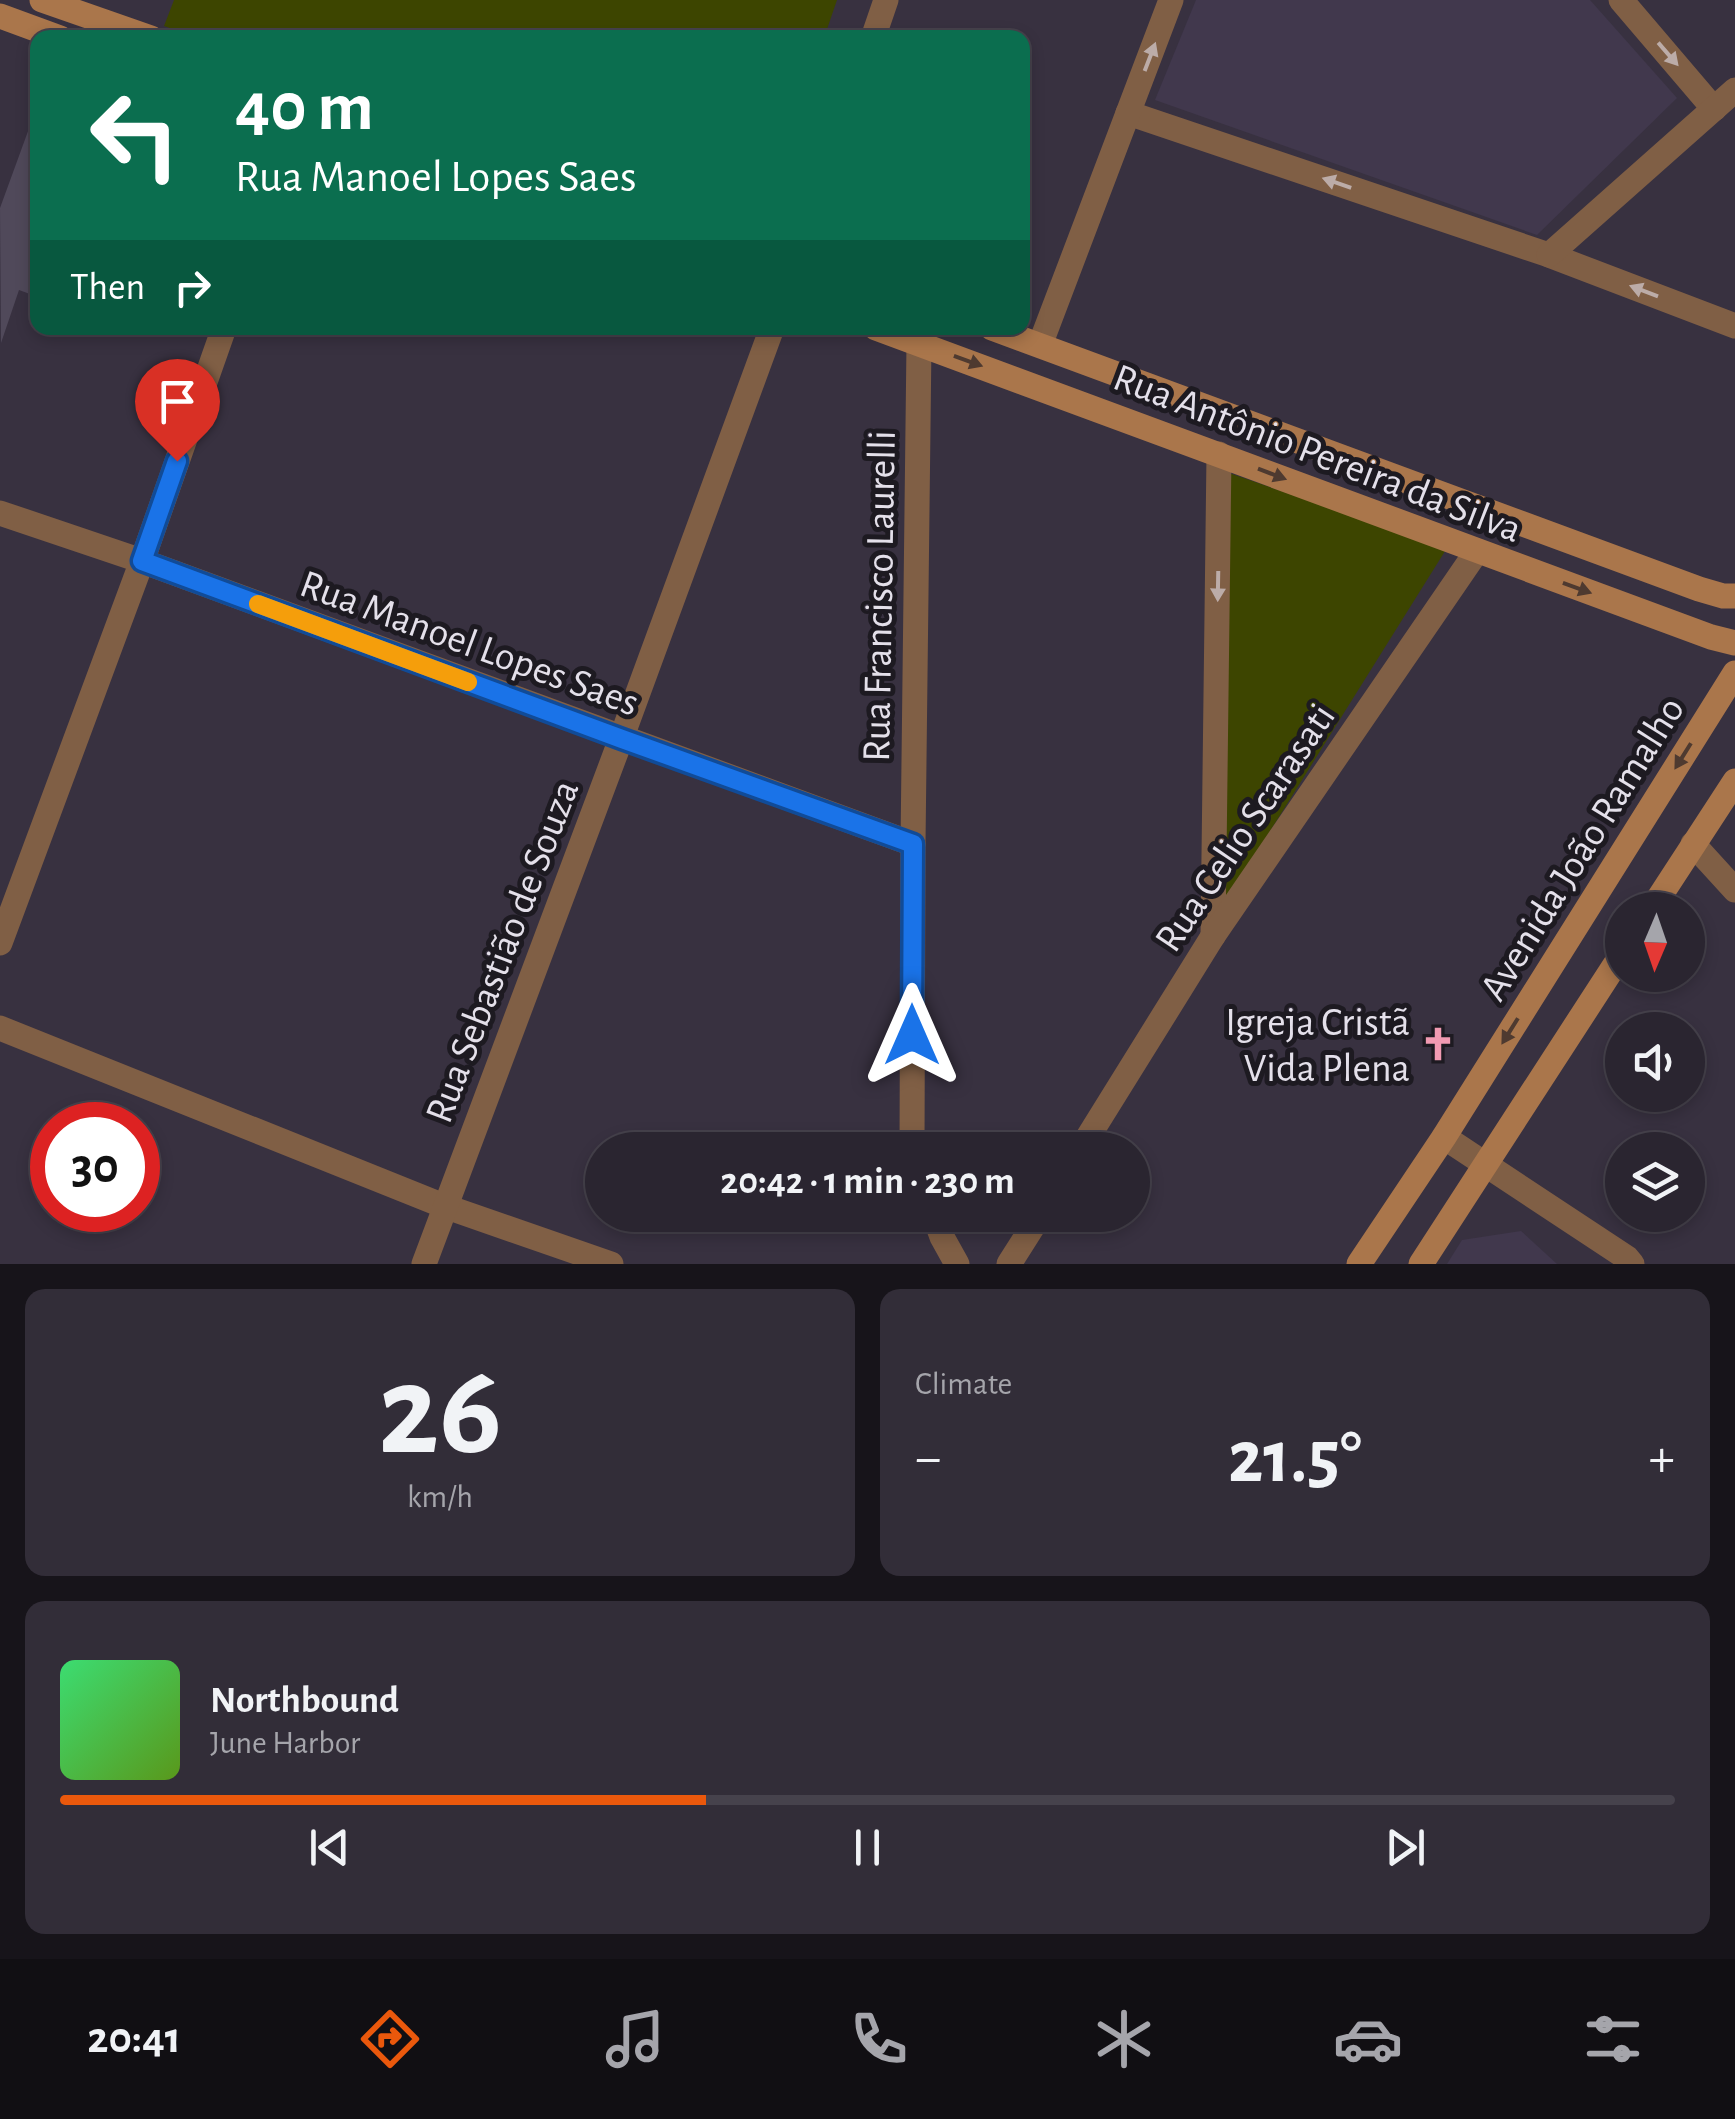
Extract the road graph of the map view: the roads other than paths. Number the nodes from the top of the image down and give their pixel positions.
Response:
1 (42, 0) edge
2 (886, 0) edge
3 (1171, 0) edge
4 (1621, 0) edge
5 (0, 16) edge
6 (38, 30) edge
7 (128, 30) edge
8 (876, 30) edge
9 (1735, 90) edge
10 (1714, 109) junction
11 (1128, 113) junction
12 (1549, 254) junction
13 (1735, 326) edge
14 (222, 335) edge
15 (769, 335) edge
16 (896, 335) edge
17 (1013, 335) edge
18 (918, 343) junction
19 (1040, 344) junction
20 (1219, 454) junction
21 (0, 514) edge
22 (1477, 552) junction
23 (142, 561) junction
24 (1735, 596) edge
25 (1735, 643) edge
26 (1735, 673) edge
27 (622, 739) junction
28 (1735, 782) edge
29 (913, 844) junction
30 (1693, 844) junction
31 (1735, 890) edge
32 (1662, 892) edge
33 (1213, 936) junction
34 (0, 943) edge
35 (1605, 980) edge
36 (0, 1028) edge
37 (912, 1132) edge
38 (1091, 1132) edge
39 (1444, 1137) junction
40 (1486, 1166) junction
41 (444, 1206) junction
42 (940, 1232) edge
43 (1029, 1232) edge
44 (424, 1264) edge
45 (611, 1264) edge
46 (957, 1264) edge
47 (1009, 1264) edge
48 (1359, 1264) edge
49 (1421, 1264) edge
50 (1632, 1264) edge

1 - 7 main road
2 - 8 street
11 -> 3 street
4 -> 10 street
5 - 6 main road
9 - 10 street
10 - 12 street
12 -> 11 street
11 - 19 street
13 -> 12 street
14 - 23 street
15 - 27 street, Rua Sebastião de Souza
16 - 18 main road, Rua Antônio Pereira da Silva
17 - 19 main road, Rua Antônio Pereira da Silva
18 -> 20 main road, Rua Antônio Pereira da Silva
18 - 29 street, Rua Francisco Laurelli
19 - 24 main road, Rua Antônio Pereira da Silva
20 -> 22 main road, Rua Antônio Pereira da Silva
20 -> 33 street
21 - 23 street, Rua Manoel Lopes Saes
22 -> 25 main road, Rua Antônio Pereira da Silva
22 - 33 street, Rua Celio Scarasati
23 - 27 street, Rua Manoel Lopes Saes
23 - 34 street
26 -> 39 main road, Avenida João Ramalho
27 - 29 street, Rua Manoel Lopes Saes
27 - 41 street, Rua Sebastião de Souza
28 - 30 main road
29 - 37 street, Rua Francisco Laurelli
30 - 31 street
30 - 32 main road
33 - 38 street, Rua Celio Scarasati
35 - 40 main road
36 - 41 street
39 - 40 street
39 - 48 main road, Avenida João Ramalho
40 - 49 main road
40 - 50 street
41 - 44 street, Rua Sebastião de Souza
41 - 45 street
42 - 46 street
43 - 47 street

